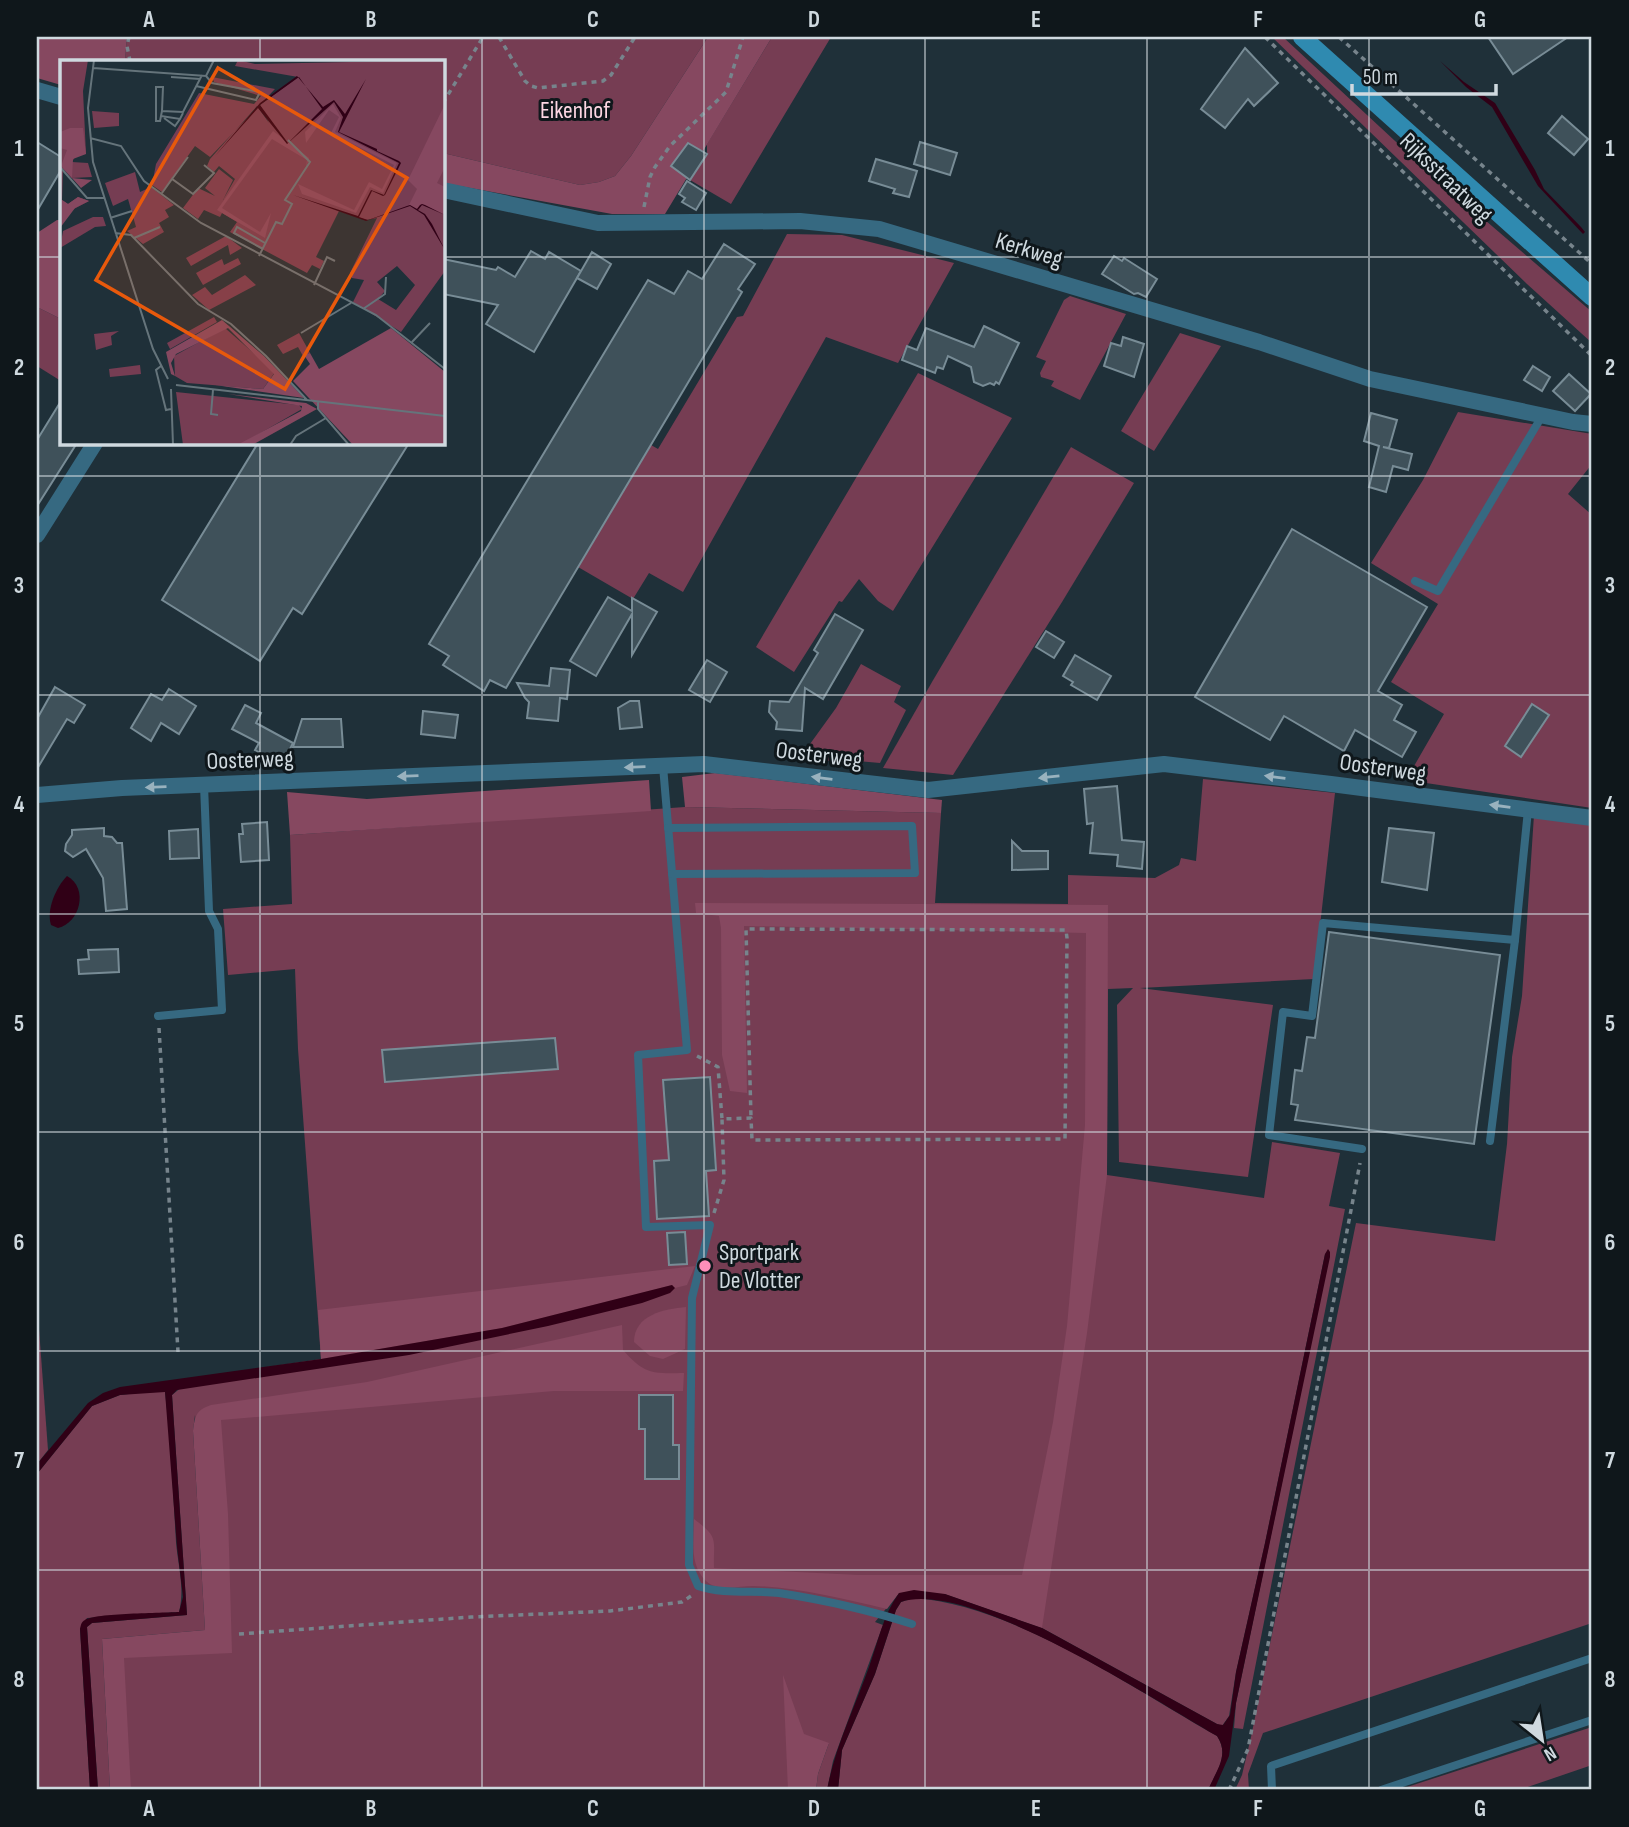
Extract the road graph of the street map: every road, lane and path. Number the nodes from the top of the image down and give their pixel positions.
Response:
1 (129, 37) edge
2 (483, 37) edge
3 (499, 37) edge
4 (635, 37) edge
5 (743, 37) edge
6 (1265, 37) edge
7 (1303, 37) edge
8 (1339, 37) edge
9 (130, 60) edge
10 (37, 90) edge
11 (60, 97) edge
12 (444, 101) edge
13 (444, 190) edge
14 (640, 223) junction
15 (1592, 264) edge
16 (1592, 297) edge
17 (1592, 356) edge
18 (1542, 416) junction
19 (1592, 424) edge
20 (94, 444) edge
21 (37, 535) edge
22 (1415, 581) dead end
23 (663, 766) junction
24 (204, 785) junction
25 (37, 795) edge
26 (1528, 810) junction
27 (1592, 818) edge
28 (668, 828) junction
29 (672, 874) junction
30 (1516, 940) junction
31 (158, 1016) joint
32 (687, 1050) junction
33 (751, 1118) junction
34 (722, 1119) junction
35 (1490, 1141) dead end
36 (1362, 1149) joint
37 (710, 1225) junction
38 (178, 1352) dead end
39 (704, 1588) junction
40 (912, 1624) dead end
41 (239, 1634) dead end
42 (1592, 1658) edge
43 (1592, 1720) edge
44 (1230, 1790) edge
45 (1272, 1790) edge
46 (1381, 1790) edge

1 - 9 path
2 - 12 path
3 - 4 path
5 - 14 path
6 - 17 path, Rijksstraatweg
7 - 16 main road, Rijksstraatweg
8 - 15 path, Rijksstraatweg
10 - 11 street
13 - 14 street, Kerkweg
14 - 18 street, Kerkweg
18 - 19 street, Kerkweg
18 - 22 lane
20 - 21 street
23 -> 24 street, Oosterweg
26 -> 23 street, Oosterweg
23 - 28 lane
24 -> 25 street, Oosterweg
24 - 31 lane
26 - 27 street, Oosterweg
26 - 30 lane
28 - 29 lane
28 - 29 lane
29 - 32 lane
30 - 35 lane
30 - 36 lane
31 - 38 path
32 - 34 path
32 - 37 lane
33 - 33 path
33 - 34 path
34 - 37 path
36 - 44 path
37 - 39 lane
39 - 40 lane
39 - 41 path
42 - 45 lane
43 - 46 lane

